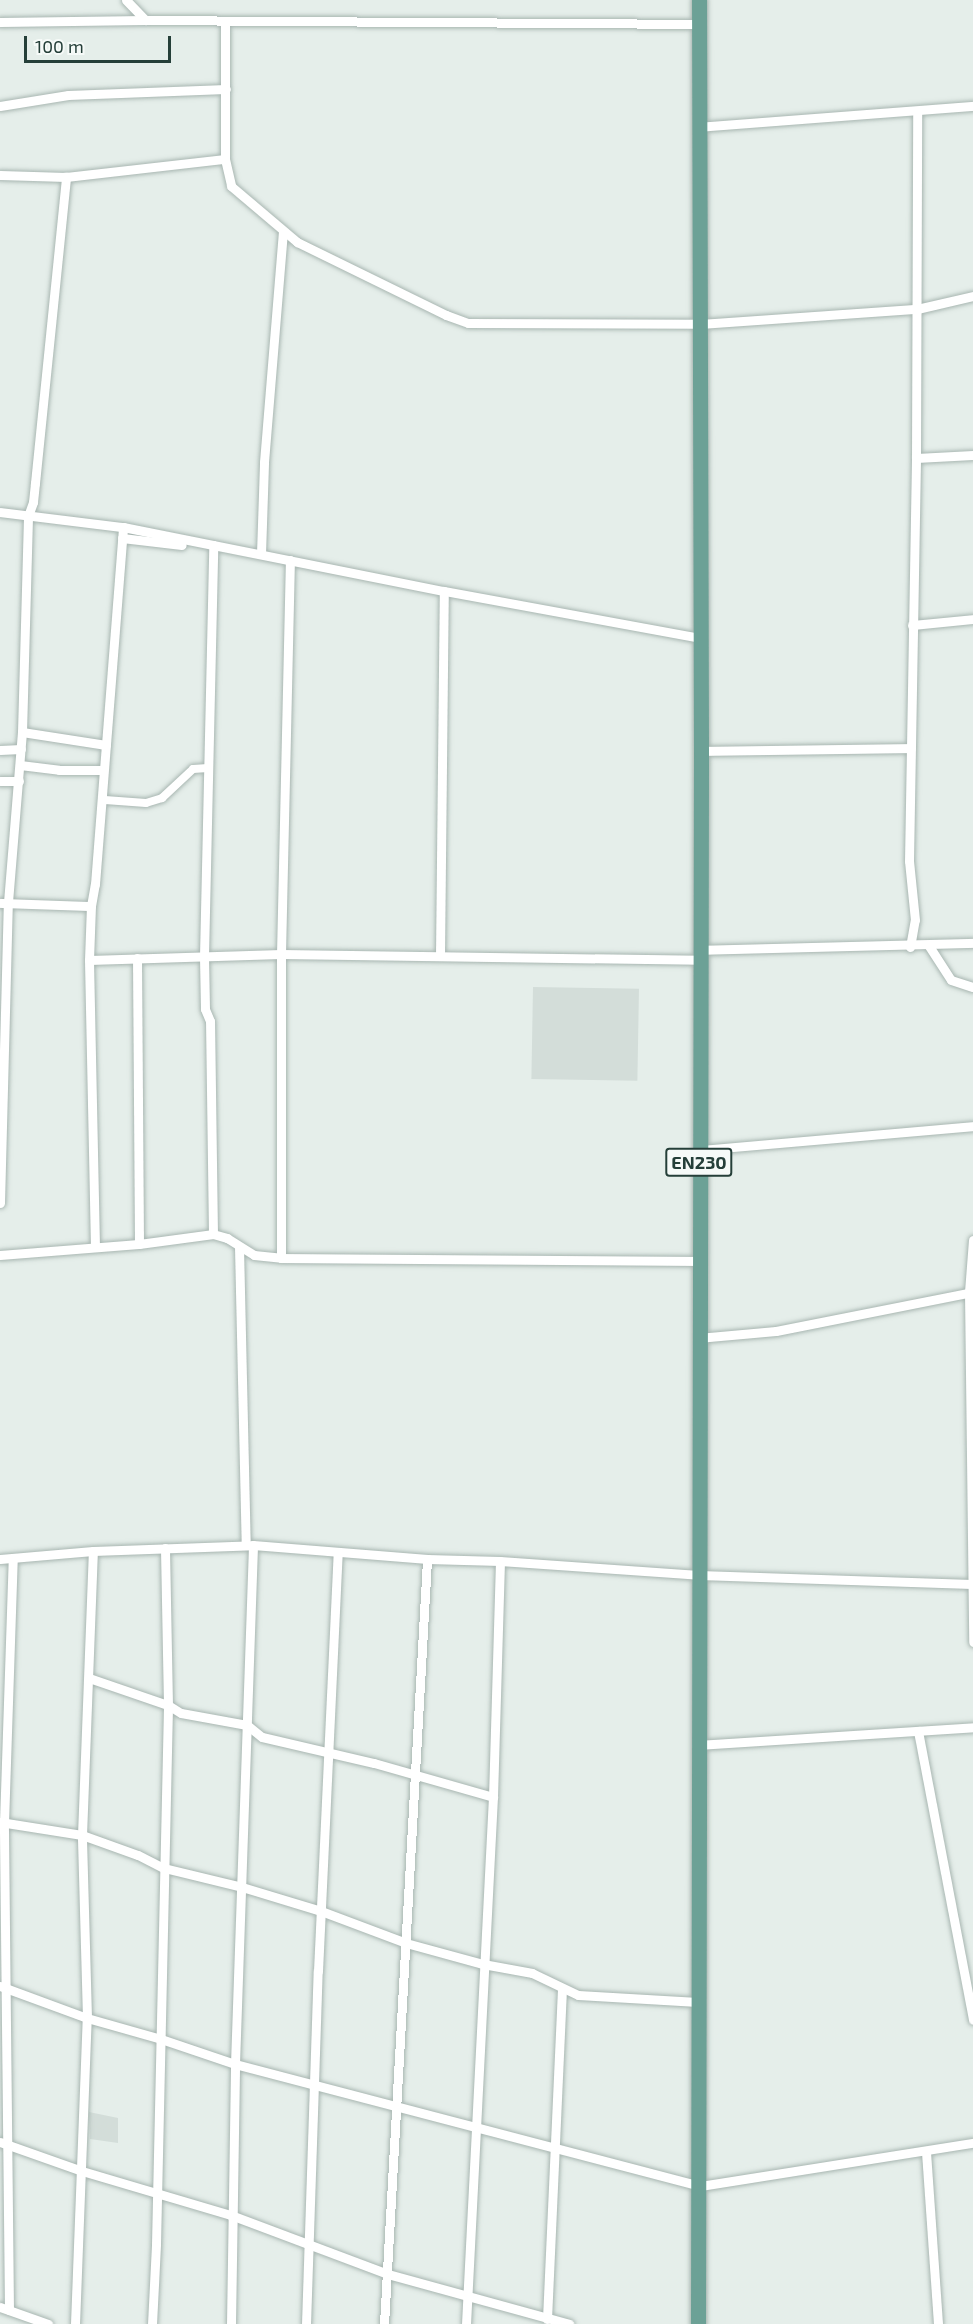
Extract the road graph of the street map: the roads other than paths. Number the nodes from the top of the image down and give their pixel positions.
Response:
1 (126, 0) edge
2 (699, 0) edge
3 (145, 20) junction
4 (0, 22) edge
5 (225, 22) junction
6 (699, 24) junction
7 (226, 89) junction
8 (0, 106) edge
9 (973, 106) edge
10 (917, 111) junction
11 (698, 127) junction
12 (225, 159) junction
13 (0, 175) edge
14 (66, 177) junction
15 (283, 233) junction
16 (973, 297) edge
17 (917, 309) junction
18 (700, 324) junction
19 (973, 455) edge
20 (916, 458) junction
21 (0, 512) edge
22 (28, 516) junction
23 (123, 527) junction
24 (122, 538) junction
25 (213, 548) junction
26 (261, 554) junction
27 (290, 560) junction
28 (444, 591) junction
29 (973, 619) edge
30 (912, 626) junction
31 (701, 638) junction
32 (22, 732) junction
33 (106, 745) junction
34 (911, 748) junction
35 (21, 749) junction
36 (0, 750) edge
37 (701, 751) junction
38 (20, 765) junction
39 (208, 768) junction
40 (103, 770) junction
41 (0, 781) edge
42 (19, 781) junction
43 (105, 800) dead end
44 (4, 903) edge
45 (90, 906) junction
46 (973, 944) edge
47 (929, 946) junction
48 (910, 947) junction
49 (281, 954) junction
50 (699, 955) junction
51 (204, 956) junction
52 (440, 956) junction
53 (137, 958) junction
54 (89, 960) junction
55 (973, 987) edge
56 (973, 1126) edge
57 (700, 1150) junction
58 (0, 1203) edge
59 (213, 1234) junction
60 (973, 1240) edge
61 (139, 1244) junction
62 (239, 1247) junction
63 (95, 1248) junction
64 (0, 1255) edge
65 (281, 1258) junction
66 (698, 1261) junction
67 (971, 1292) edge
68 (698, 1338) junction
69 (249, 1545) junction
70 (165, 1548) junction
71 (93, 1551) junction
72 (338, 1553) junction
73 (13, 1558) junction
74 (0, 1559) edge
75 (427, 1559) junction
76 (500, 1561) junction
77 (699, 1575) junction
78 (972, 1584) edge
79 (973, 1642) edge
80 (89, 1678) junction
81 (168, 1705) junction
82 (247, 1725) junction
83 (973, 1727) edge
84 (918, 1731) junction
85 (698, 1745) junction
86 (327, 1751) junction
87 (416, 1775) junction
88 (493, 1797) junction
89 (2, 1823) edge
90 (82, 1835) junction
91 (164, 1868) junction
92 (242, 1887) junction
93 (321, 1911) junction
94 (406, 1943) junction
95 (483, 1964) junction
96 (970, 1984) edge
97 (4, 1988) edge
98 (562, 1990) junction
99 (698, 2002) junction
100 (87, 2018) junction
101 (973, 2020) edge
102 (161, 2039) junction
103 (236, 2064) junction
104 (315, 2084) junction
105 (396, 2108) junction
106 (478, 2128) junction
107 (3, 2142) edge
108 (973, 2143) edge
109 (557, 2148) junction
110 (926, 2152) junction
111 (82, 2171) junction
112 (700, 2186) junction
113 (157, 2191) junction
114 (231, 2215) junction
115 (310, 2244) junction
116 (388, 2274) junction
117 (467, 2296) junction
118 (9, 2310) edge
119 (547, 2319) junction
120 (16, 2324) edge
121 (48, 2324) edge
122 (75, 2324) edge
123 (152, 2324) edge
124 (231, 2324) edge
125 (306, 2324) edge
126 (384, 2324) edge
127 (466, 2324) edge
128 (569, 2324) edge
129 (698, 2324) edge
130 (938, 2324) edge

1 - 3 street
2 - 6 main road, EN230
3 - 4 street
3 - 5 street
5 - 6 street
5 - 7 street
6 - 11 main road, EN230
7 - 8 street
7 - 12 street
9 - 10 street
10 - 11 street
10 - 17 street
11 - 18 main road, EN230
12 - 14 street
12 - 15 street
13 - 14 street
14 - 22 street
15 - 18 street
15 - 26 street
16 - 17 street
17 - 18 street
17 - 20 street
18 - 31 main road, EN230
19 - 20 street
20 - 30 street
21 - 22 street
22 - 23 street
22 - 32 street
23 - 24 street
23 - 25 street
24 - 25 street
24 - 33 street
25 - 26 street
25 - 39 street
26 - 27 street
27 - 28 street
27 - 49 street
28 - 31 street
28 - 52 street
29 - 30 street
30 - 34 street
31 - 37 main road, EN230
32 - 33 street
32 - 35 street
33 - 40 street
34 - 37 street
34 - 48 street
35 - 36 street
35 - 38 street
37 - 50 main road, EN230
38 - 40 street
38 - 42 street
39 - 43 street
39 - 51 street
40 - 45 street
41 - 42 street
42 - 44 street
44 - 45 street
44 - 58 street
45 - 54 street
46 - 47 street
47 - 48 street
47 - 55 street
48 - 50 street
49 - 51 street
49 - 52 street
49 - 65 street
50 - 52 street
50 - 57 main road, EN230
51 - 53 street
51 - 59 street
53 - 54 street
53 - 61 street
54 - 63 street
56 - 57 street
57 - 66 main road, EN230
59 - 61 street
59 - 62 street
60 - 67 street
61 - 63 street
62 - 65 street
62 - 69 street
63 - 64 street
65 - 66 street
66 - 68 main road, EN230
67 - 68 street
67 - 78 street
68 - 77 main road, EN230
69 - 70 street
69 - 72 street
69 - 82 street
70 - 71 street
70 - 81 street
71 - 73 street
71 - 80 street
72 - 75 street
72 - 86 street
73 - 74 street
73 - 89 street
75 - 76 street
75 - 87 street
76 - 77 street
76 - 88 street
77 - 78 street
77 - 85 main road, EN230
78 - 79 street
80 - 81 street
80 - 90 street
81 - 82 street
81 - 91 street
82 - 86 street
82 - 92 street
83 - 84 street
84 - 85 street
84 - 96 street
85 - 99 main road, EN230
86 - 87 street
86 - 93 street
87 - 88 street
87 - 94 street
88 - 95 street
89 - 90 street
89 - 97 street
90 - 91 street
90 - 100 street
91 - 92 street
91 - 102 street
92 - 93 street
92 - 103 street
93 - 94 street
93 - 104 street
94 - 95 street
94 - 105 street
95 - 98 street
95 - 106 street
96 - 101 street
97 - 100 street
97 - 107 street
98 - 99 street
98 - 109 street
99 - 112 main road, EN230
100 - 102 street
100 - 111 street
102 - 103 street
102 - 113 street
103 - 104 street
103 - 114 street
104 - 105 street
104 - 115 street
105 - 106 street
105 - 116 street
106 - 109 street
106 - 117 street
107 - 111 street
107 - 118 street
108 - 110 street
109 - 112 street
109 - 119 street
110 - 112 street
110 - 130 street
111 - 113 street
111 - 122 street
112 - 129 main road, EN230
113 - 114 street
113 - 123 street
114 - 115 street
114 - 124 street
115 - 116 street
115 - 125 street
116 - 117 street
116 - 126 street
117 - 119 street
117 - 127 street
118 - 120 street
118 - 121 street
119 - 128 street

